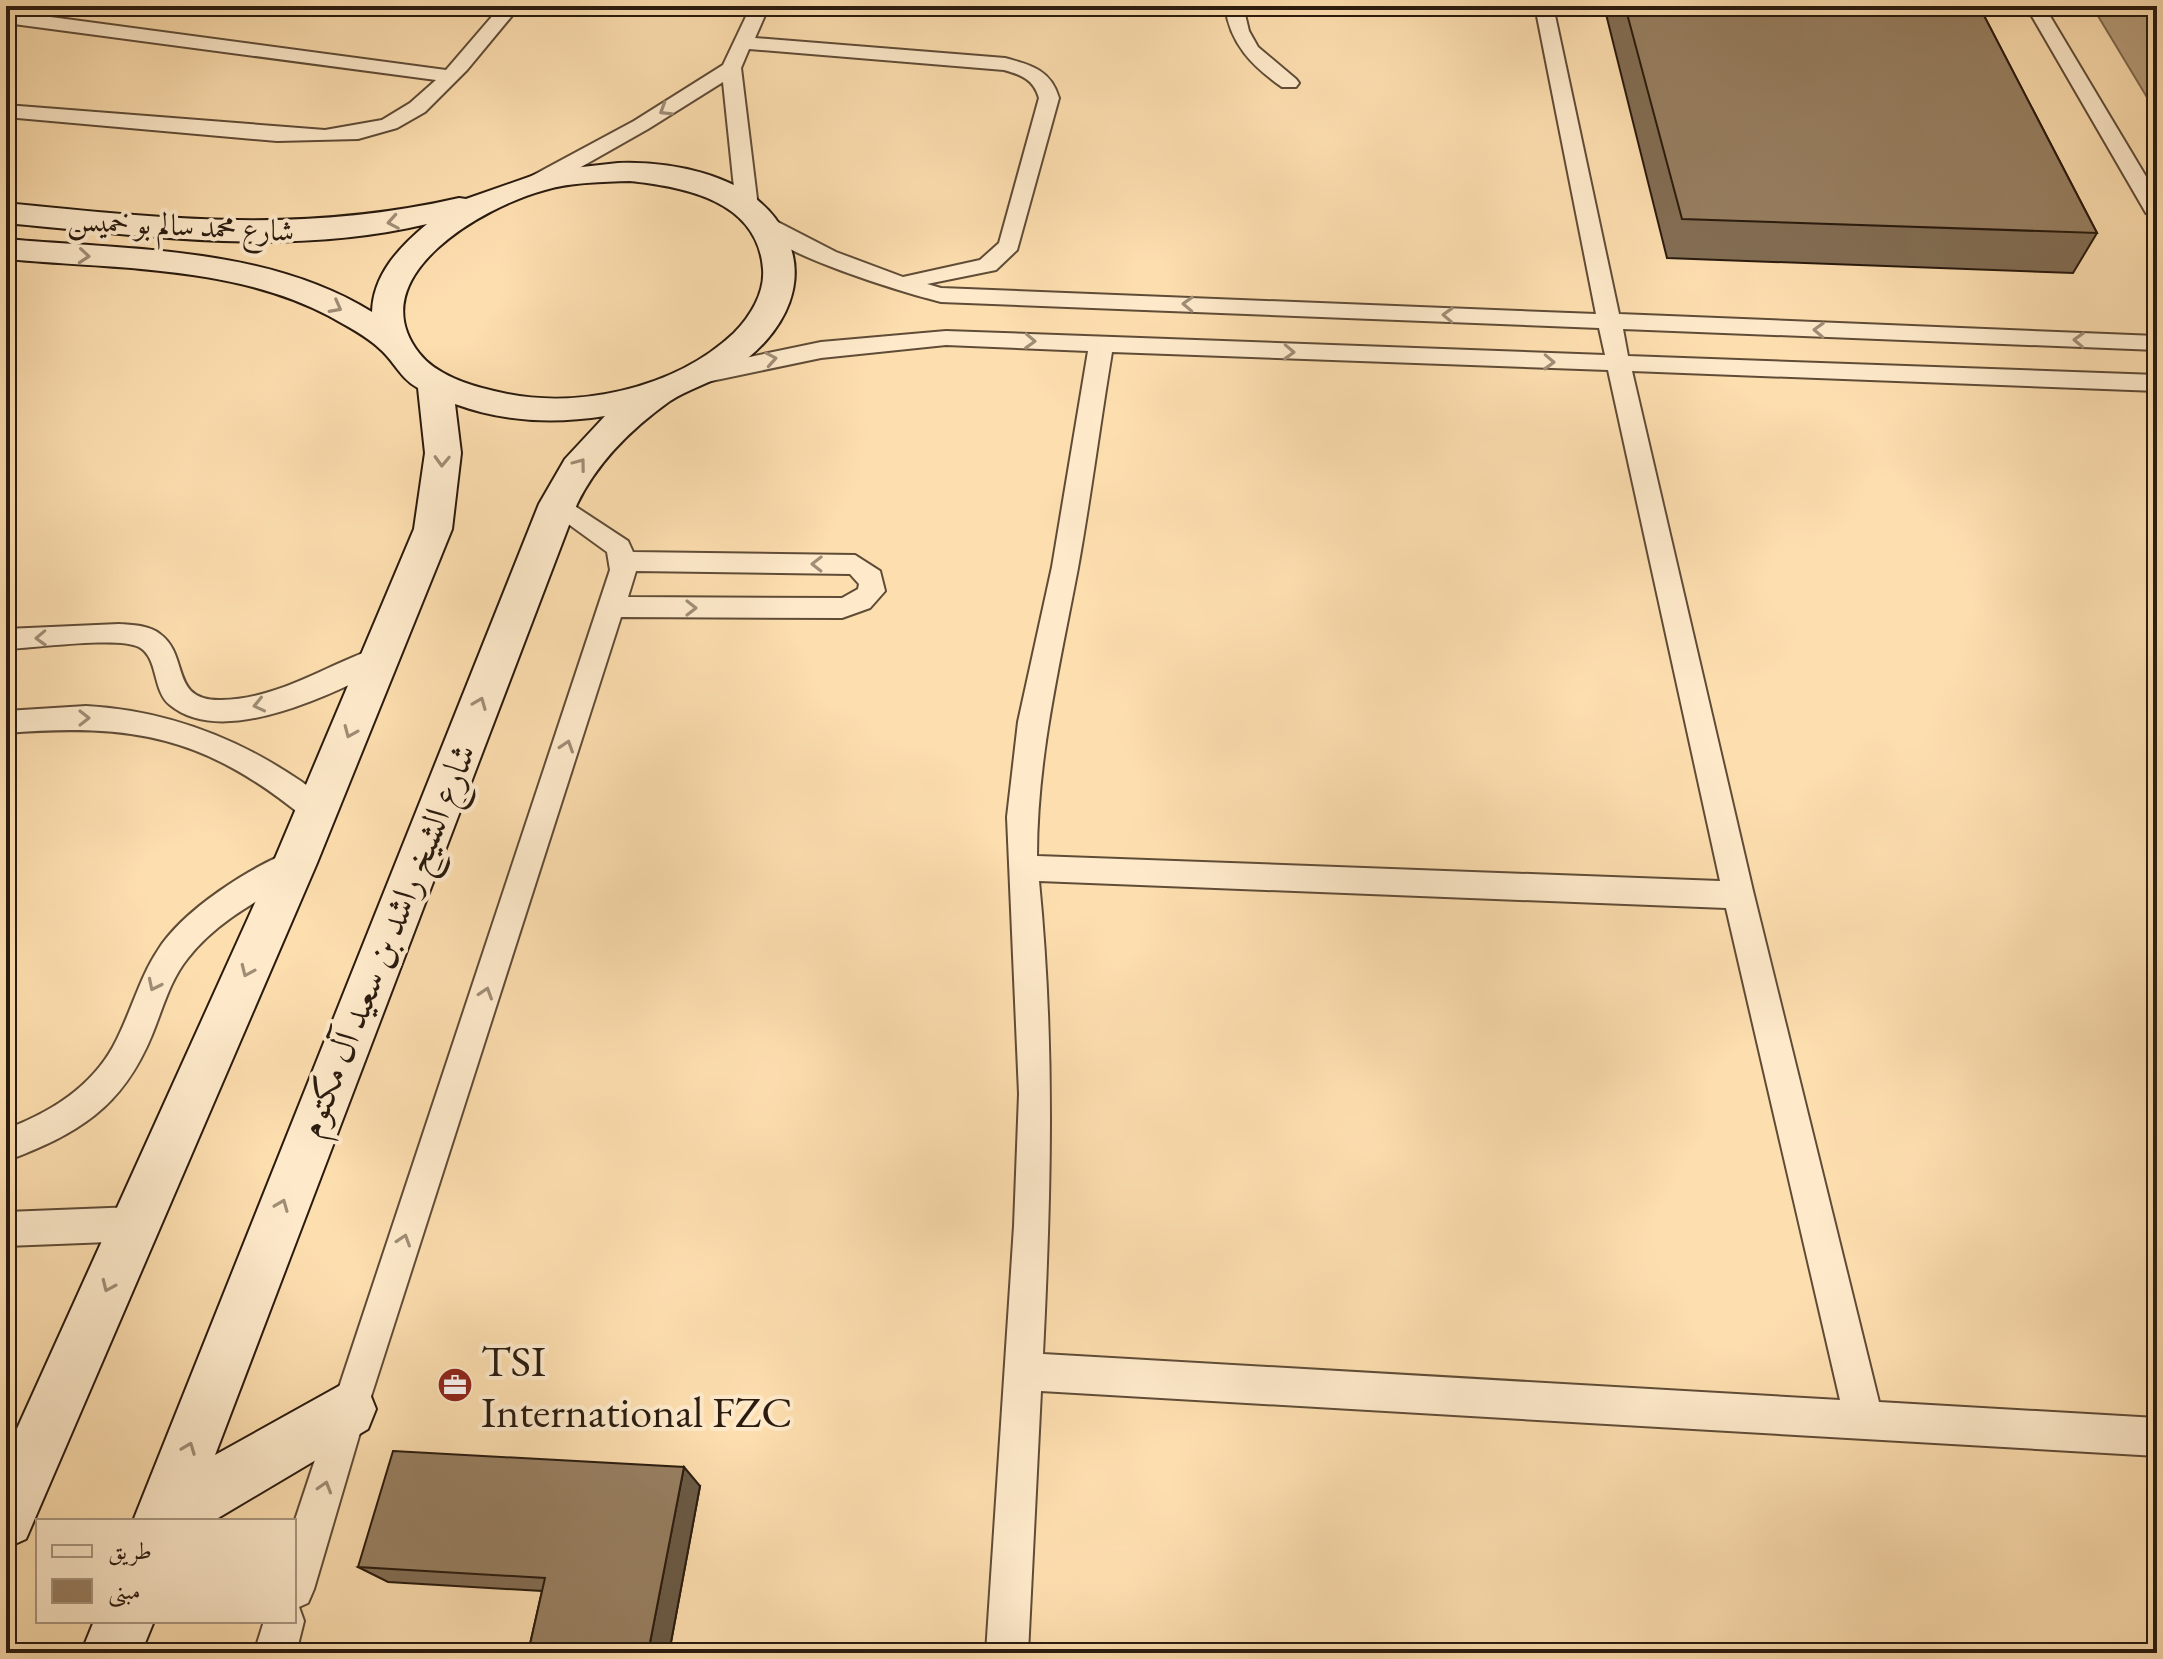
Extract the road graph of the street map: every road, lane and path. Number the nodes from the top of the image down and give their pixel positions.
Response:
1 (511, 6) edge
2 (760, 6) edge
3 (1234, 6) edge
4 (1544, 6) edge
5 (2035, 6) edge
6 (6, 17) edge
7 (743, 43) junction
8 (731, 68) junction
9 (448, 76) junction
10 (1289, 83) dead end
11 (6, 111) edge
12 (536, 183) junction
13 (496, 196) junction
14 (6, 213) edge
15 (2157, 213) edge
16 (756, 215) junction
17 (6, 249) edge
18 (886, 281) junction
19 (1607, 321) junction
20 (394, 342) junction
21 (2157, 343) edge
22 (1101, 344) junction
23 (1617, 365) junction
24 (2157, 383) edge
25 (435, 384) junction
26 (677, 384) junction
27 (558, 504) junction
28 (624, 561) junction
29 (613, 607) junction
30 (6, 639) edge
31 (383, 656) junction
32 (6, 722) edge
33 (317, 810) junction
34 (295, 863) junction
35 (1022, 868) junction
36 (1737, 895) junction
37 (6, 1145) edge
38 (135, 1224) junction
39 (6, 1229) edge
40 (1021, 1371) junction
41 (348, 1409) junction
42 (1864, 1420) junction
43 (2157, 1437) edge
44 (6, 1519) edge
45 (162, 1519) edge
46 (296, 1582) edge
47 (123, 1623) edge
48 (283, 1623) edge
49 (111, 1653) edge
50 (275, 1653) edge
51 (1007, 1653) edge

1 - 9 lane
2 - 7 lane
3 - 10 lane
4 - 19 lane
5 - 15 lane
6 - 9 lane
7 - 8 lane
7 - 18 lane
8 -> 12 lane
8 - 16 lane
9 - 11 lane
12 - 13 main road
12 - 16 main road
13 -> 14 main road, شارع محمد سالم بو خميس
13 - 20 main road
16 - 18 lane
16 - 26 main road, شارع الشيخ راشد بن سعيد آل مكتوم
17 -> 20 main road, شارع محمد سالم بو خميس
19 -> 18 lane
21 -> 19 lane
19 - 23 lane
20 - 25 main road
22 -> 23 lane
26 -> 22 lane
22 - 35 lane
23 - 24 lane
23 - 36 lane
25 - 26 main road
25 -> 31 main road
27 -> 26 main road, شارع الشيخ راشد بن سعيد آل مكتوم
27 - 28 lane
45 -> 27 main road, شارع الشيخ راشد بن سعيد آل مكتوم
28 - 29 lane
29 -> 28 lane
41 -> 29 lane
31 -> 30 lane
31 -> 33 main road
32 -> 33 lane
33 - 34 main road
34 -> 37 lane
34 -> 38 main road
35 - 36 lane
35 - 40 lane
36 - 42 lane
38 - 39 lane
38 -> 44 main road
40 - 42 lane
40 - 51 lane
41 - 45 main road
46 -> 41 lane
42 - 43 lane
47 - 49 main road
48 - 50 lane

